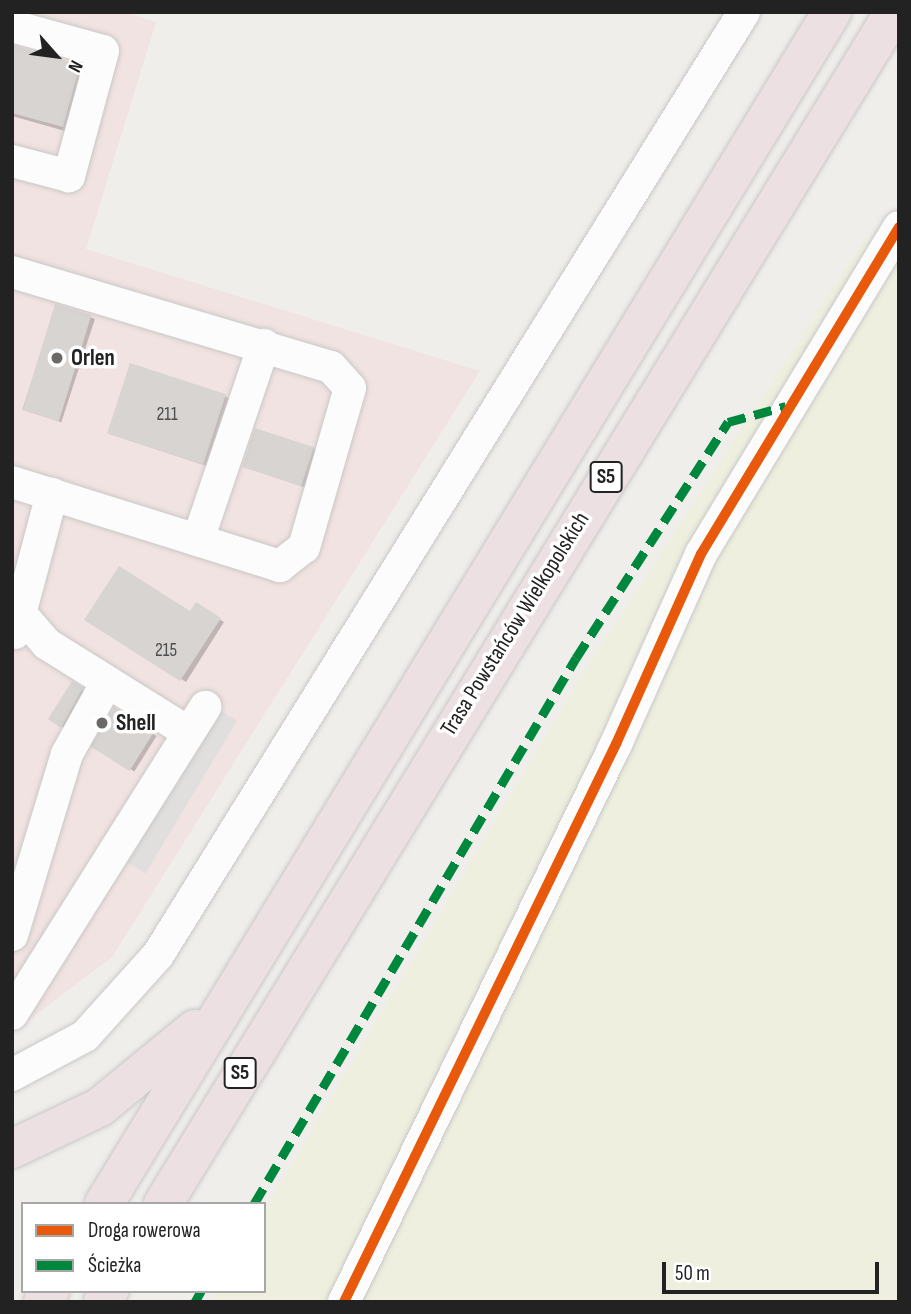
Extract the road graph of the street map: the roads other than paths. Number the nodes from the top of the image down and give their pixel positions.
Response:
1 (744, 12) edge
2 (832, 12) edge
3 (894, 12) edge
4 (12, 26) edge
5 (12, 161) edge
6 (899, 227) edge
7 (12, 272) edge
8 (264, 345) junction
9 (12, 482) edge
10 (51, 494) junction
11 (198, 540) junction
12 (16, 627) edge
13 (107, 682) junction
14 (12, 935) edge
15 (251, 958) junction
16 (12, 1014) edge
17 (12, 1075) edge
18 (12, 1149) edge
19 (105, 1202) edge
20 (164, 1202) edge
21 (344, 1302) edge

1 - 17 street
2 - 15 highway, S5
3 - 20 highway, Trasa Powstańców Wielkopolskich / S5
4 - 5 street
6 - 21 street
7 - 8 street
8 - 11 street
8 - 11 street
9 - 10 street
10 - 11 street
10 - 12 street
12 - 13 street
13 - 14 street
13 - 16 street
15 - 18 highway
15 - 19 highway, S5

